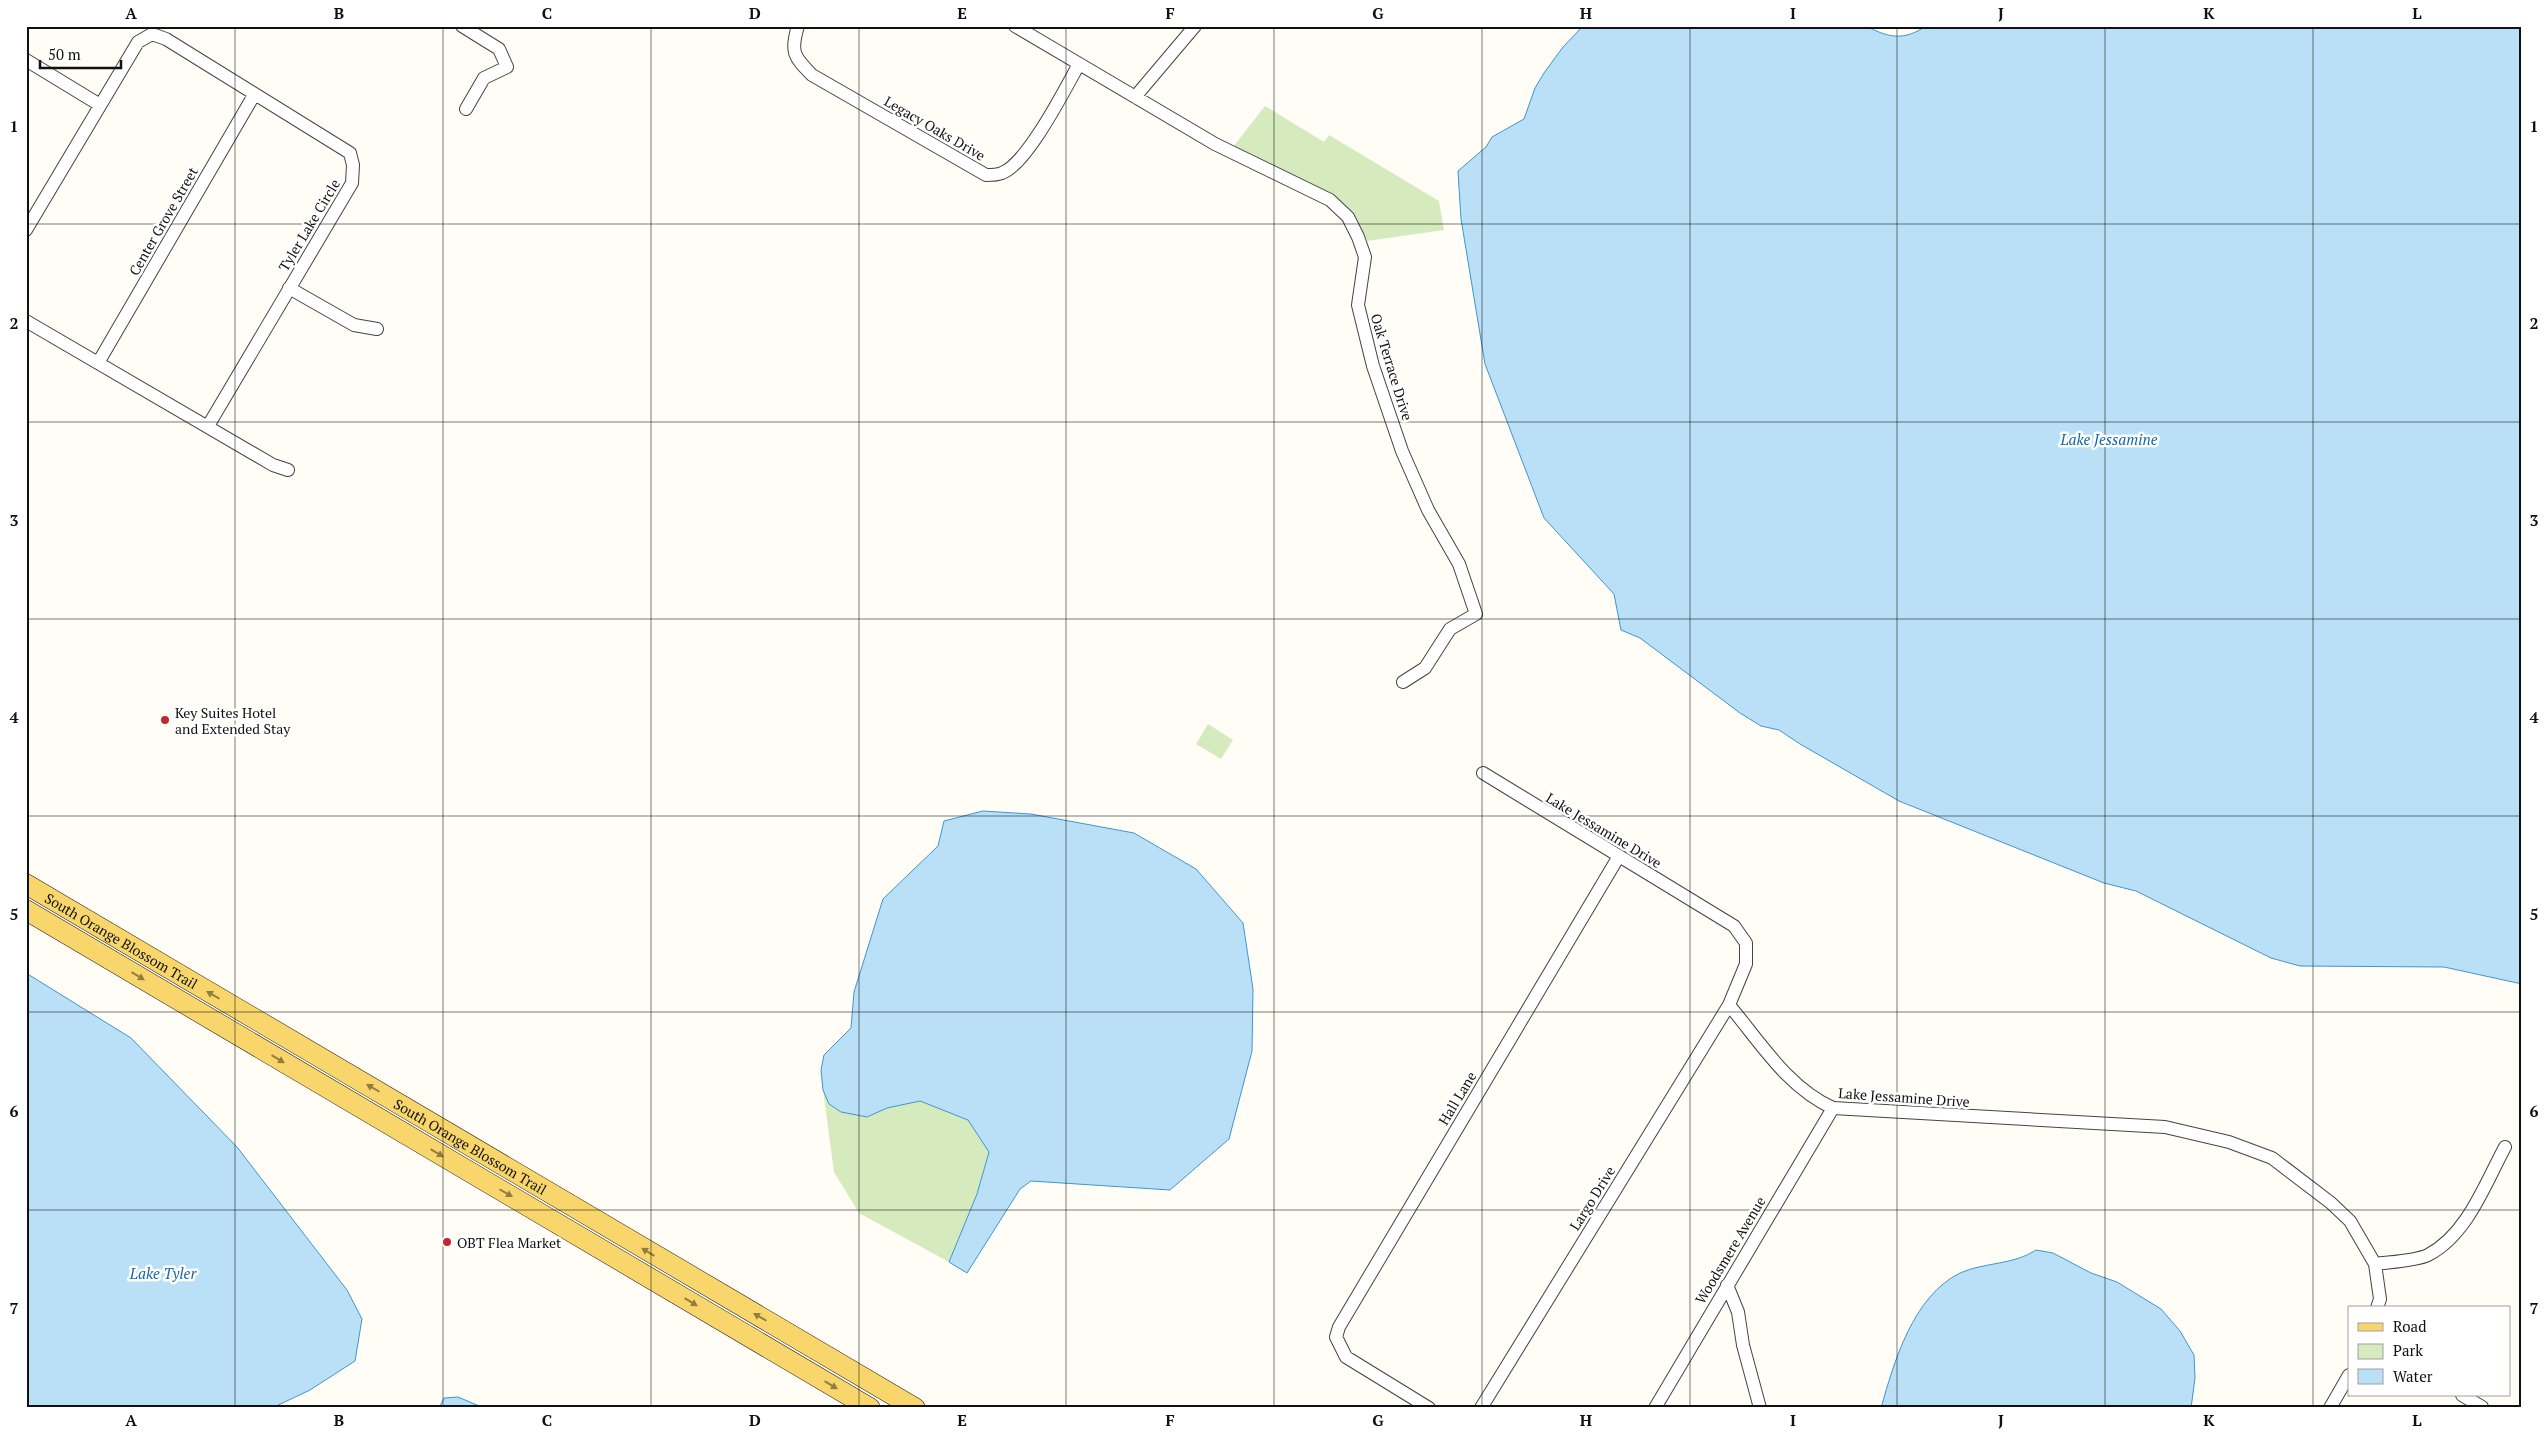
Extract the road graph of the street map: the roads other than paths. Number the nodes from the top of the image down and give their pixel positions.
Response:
1 (462, 26) edge
2 (798, 26) edge
3 (1015, 26) edge
4 (1195, 26) edge
5 (26, 60) edge
6 (1080, 64) junction
7 (254, 95) junction
8 (1135, 97) junction
9 (100, 105) junction
10 (466, 109) dead end
11 (26, 230) edge
12 (289, 288) junction
13 (26, 321) edge
14 (377, 329) dead end
15 (98, 363) junction
16 (208, 426) junction
17 (288, 470) dead end
18 (1404, 682) dead end
19 (1483, 773) dead end
20 (1619, 856) junction
21 (26, 884) edge
22 (26, 910) edge
23 (51, 925) junction
24 (101, 928) junction
25 (111, 960) junction
26 (161, 964) junction
27 (1729, 1004) junction
28 (1833, 1108) junction
29 (2505, 1147) dead end
30 (464, 1168) junction
31 (511, 1170) junction
32 (2375, 1264) junction
33 (658, 1282) junction
34 (705, 1285) junction
35 (1727, 1285) junction
36 (2378, 1306) edge
37 (2348, 1377) edge
38 (2464, 1396) edge
39 (2482, 1407) edge
40 (870, 1408) edge
41 (915, 1408) edge
42 (1429, 1408) edge
43 (1481, 1408) edge
44 (1654, 1408) edge
45 (1760, 1408) edge
46 (2330, 1408) edge

1 - 10 street
2 - 6 street, Legacy Oaks Drive
3 - 6 street, Oak Terrace Drive
4 - 8 street
5 - 9 street
6 - 8 street, Oak Terrace Drive
7 - 9 street, Tyler Lake Circle
7 - 12 street, Tyler Lake Circle
7 - 15 street, Center Grove Street
8 - 18 street, Oak Terrace Drive
9 - 11 street, Tyler Lake Circle
12 - 14 street
12 - 16 street, Tyler Lake Circle
13 - 15 street
15 - 16 street
16 - 17 street
19 - 20 street, Lake Jessamine Drive
20 - 27 street, Lake Jessamine Drive
20 - 42 street, Hall Lane
21 - 24 main road, South Orange Blossom Trail
22 - 23 main road, South Orange Blossom Trail
23 - 24 main road
23 - 25 main road, South Orange Blossom Trail
24 - 26 main road, South Orange Blossom Trail
25 - 26 main road
25 -> 30 main road, South Orange Blossom Trail
31 -> 26 main road, South Orange Blossom Trail
27 - 28 street, Lake Jessamine Drive
27 - 43 street, Largo Drive
28 - 32 street, Lake Jessamine Drive
28 - 35 street, Woodsmere Avenue
29 - 32 street
30 - 31 main road
30 -> 33 main road, South Orange Blossom Trail
34 -> 31 main road, South Orange Blossom Trail
32 - 36 street, Lake Jessamine Drive
33 - 34 main road
33 -> 40 main road, South Orange Blossom Trail
41 -> 34 main road, South Orange Blossom Trail
35 - 44 street, Woodsmere Avenue
35 - 45 street
37 - 46 street
38 - 39 street

